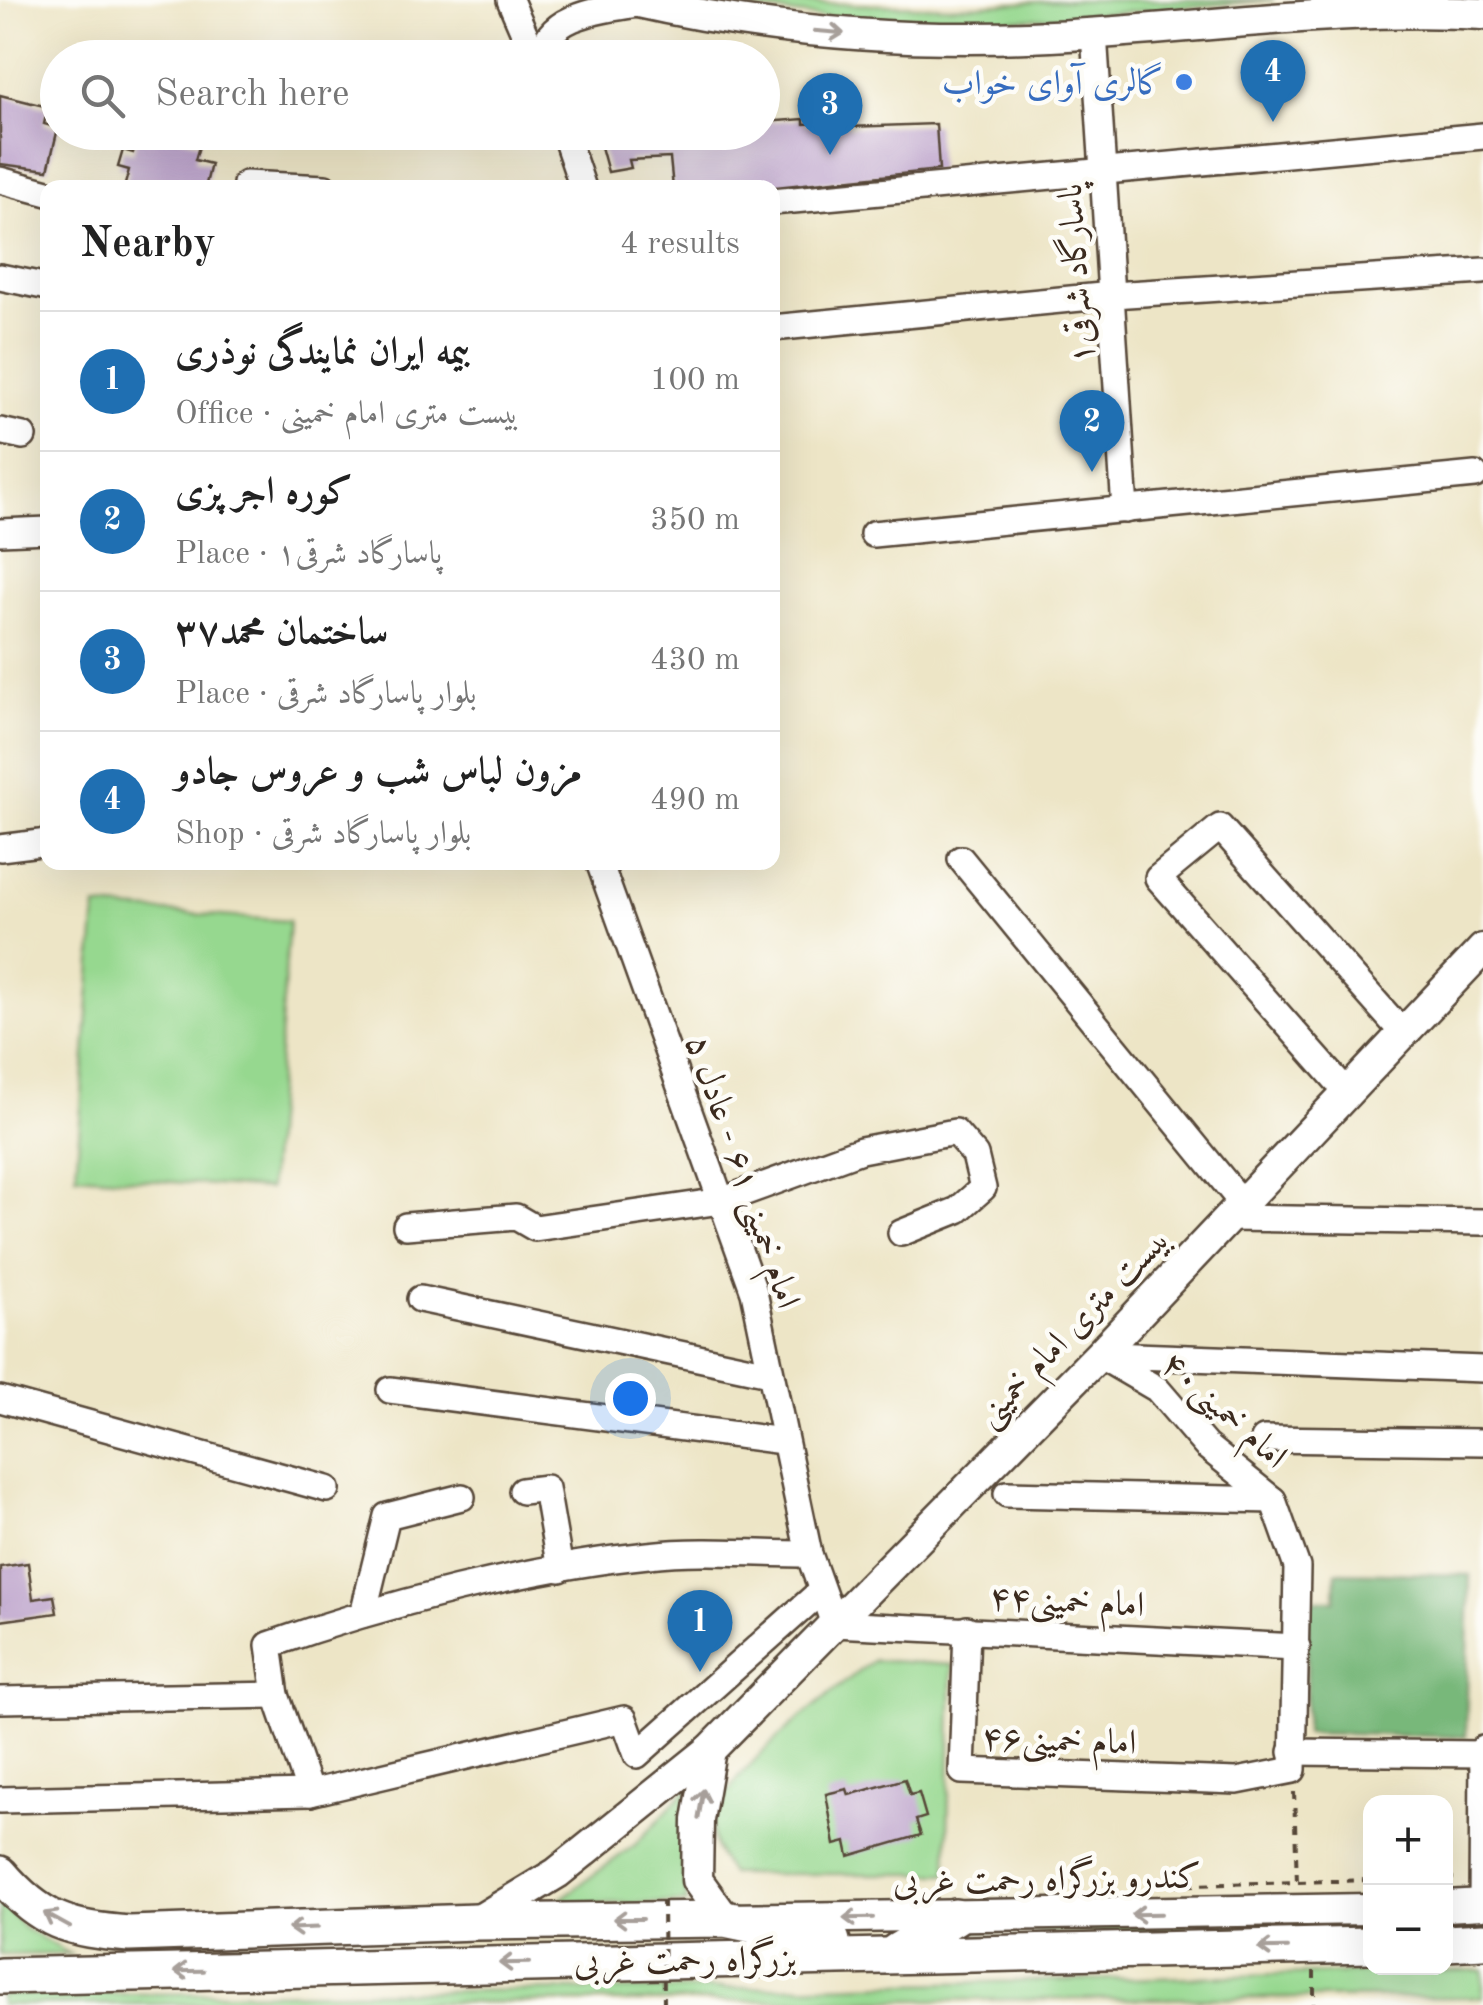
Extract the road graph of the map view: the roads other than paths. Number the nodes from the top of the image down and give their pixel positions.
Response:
1 (510, 0) edge
2 (636, 2) edge
3 (1483, 14) edge
4 (1094, 33) junction
5 (529, 40) edge
6 (547, 40) edge
7 (1483, 136) edge
8 (570, 150) edge
9 (1103, 171) junction
10 (0, 180) edge
11 (580, 180) edge
12 (40, 191) edge
13 (780, 201) edge
14 (1483, 272) edge
15 (0, 277) edge
16 (40, 285) edge
17 (1112, 295) junction
18 (780, 327) edge
19 (1476, 475) dead end
20 (1125, 510) junction
21 (40, 530) edge
22 (0, 532) edge
23 (874, 534) dead end
24 (40, 843) edge
25 (0, 848) edge
26 (961, 859) dead end
27 (602, 870) edge
28 (1483, 949) edge
29 (1403, 1033) junction
30 (1346, 1091) junction
31 (721, 1201) junction
32 (1236, 1211) junction
33 (1476, 1222) edge
34 (406, 1226) dead end
35 (900, 1232) dead end
36 (420, 1299) dead end
37 (1099, 1355) junction
38 (1483, 1369) edge
39 (770, 1373) junction
40 (390, 1390) dead end
41 (0, 1398) edge
42 (1264, 1439) dead end
43 (782, 1441) junction
44 (1483, 1442) edge
45 (327, 1489) dead end
46 (522, 1491) dead end
47 (1007, 1494) dead end
48 (462, 1497) dead end
49 (1273, 1500) junction
50 (809, 1554) junction
51 (560, 1569) junction
52 (821, 1591) junction
53 (363, 1614) junction
54 (834, 1624) junction
55 (967, 1630) junction
56 (1297, 1646) junction
57 (276, 1696) junction
58 (0, 1700) edge
59 (710, 1750) junction
60 (1483, 1751) edge
61 (1293, 1761) junction
62 (310, 1793) junction
63 (0, 1800) edge
64 (1483, 1800) edge
65 (0, 1874) edge
66 (1482, 1904) edge
67 (1453, 1906) edge
68 (1363, 1909) edge
69 (956, 1917) junction
70 (725, 1919) junction
71 (476, 1922) junction
72 (1483, 1941) edge
73 (1453, 1942) edge
74 (1363, 1945) edge
75 (891, 1954) junction
76 (0, 1976) edge

1 - 5 street
2 -> 4 main road
2 - 6 street
3 - 4 main road
4 - 9 street, پاسارگاد شرقی۱
7 - 9 street
8 - 11 street
9 - 13 street
9 - 17 street, پاسارگاد شرقی۱
10 - 12 street
14 - 17 street
15 - 16 street
17 - 18 street
17 - 20 street, پاسارگاد شرقی۱
19 - 20 street
20 - 23 street
21 - 22 street
24 - 25 street
26 - 32 street
27 - 31 street, امام خمینی ۶۱ - عادل ۵
28 - 29 main road, بیست متری امام خمینی
29 - 30 main road, بیست متری امام خمینی
29 - 30 street
30 - 32 main road, بیست متری امام خمینی
31 - 34 street
31 - 35 street
31 - 39 street, امام خمینی ۶۱ - عادل ۵
32 - 33 street
32 - 37 main road, بیست متری امام خمینی
36 - 39 street
37 - 38 street
37 - 49 street, امام خمینی۴۰
37 - 54 main road, بیست متری امام خمینی
39 - 43 street, امام خمینی ۶۱ - عادل ۵
40 - 43 street
41 - 45 street
42 - 44 street
43 - 50 street, امام خمینی ۶۱ - عادل ۵
46 - 51 street
47 - 49 street
48 - 53 street
49 - 56 street, امام خمینی۴۰
50 - 51 street
50 - 52 street, امام خمینی ۶۱ - عادل ۵
51 - 53 street
52 - 54 street, امام خمینی ۶۱ - عادل ۵
52 - 62 street
53 - 57 street
54 - 55 street, ۴۴امام خمینی
54 - 59 main road, بیست متری امام خمینی
55 - 56 street, ۴۴امام خمینی
55 - 61 street, امام خمینی۴۶
56 - 61 street, امام خمینی۴۰
57 - 58 street
57 - 62 street
70 -> 59 main road
59 - 71 main road, بیست متری امام خمینی
60 - 61 street
60 - 64 street
62 - 63 street
64 - 66 street
71 -> 65 highway
66 - 67 main road
68 -> 69 main road, کندرو بزرگراه رحمت غربی
69 -> 70 main road, کندرو بزرگراه رحمت غربی
69 - 75 highway
70 -> 71 highway
70 - 75 highway
72 - 73 highway
74 -> 75 highway, بزرگراه رحمت غربی
75 -> 76 highway, بزرگراه رحمت غربی

